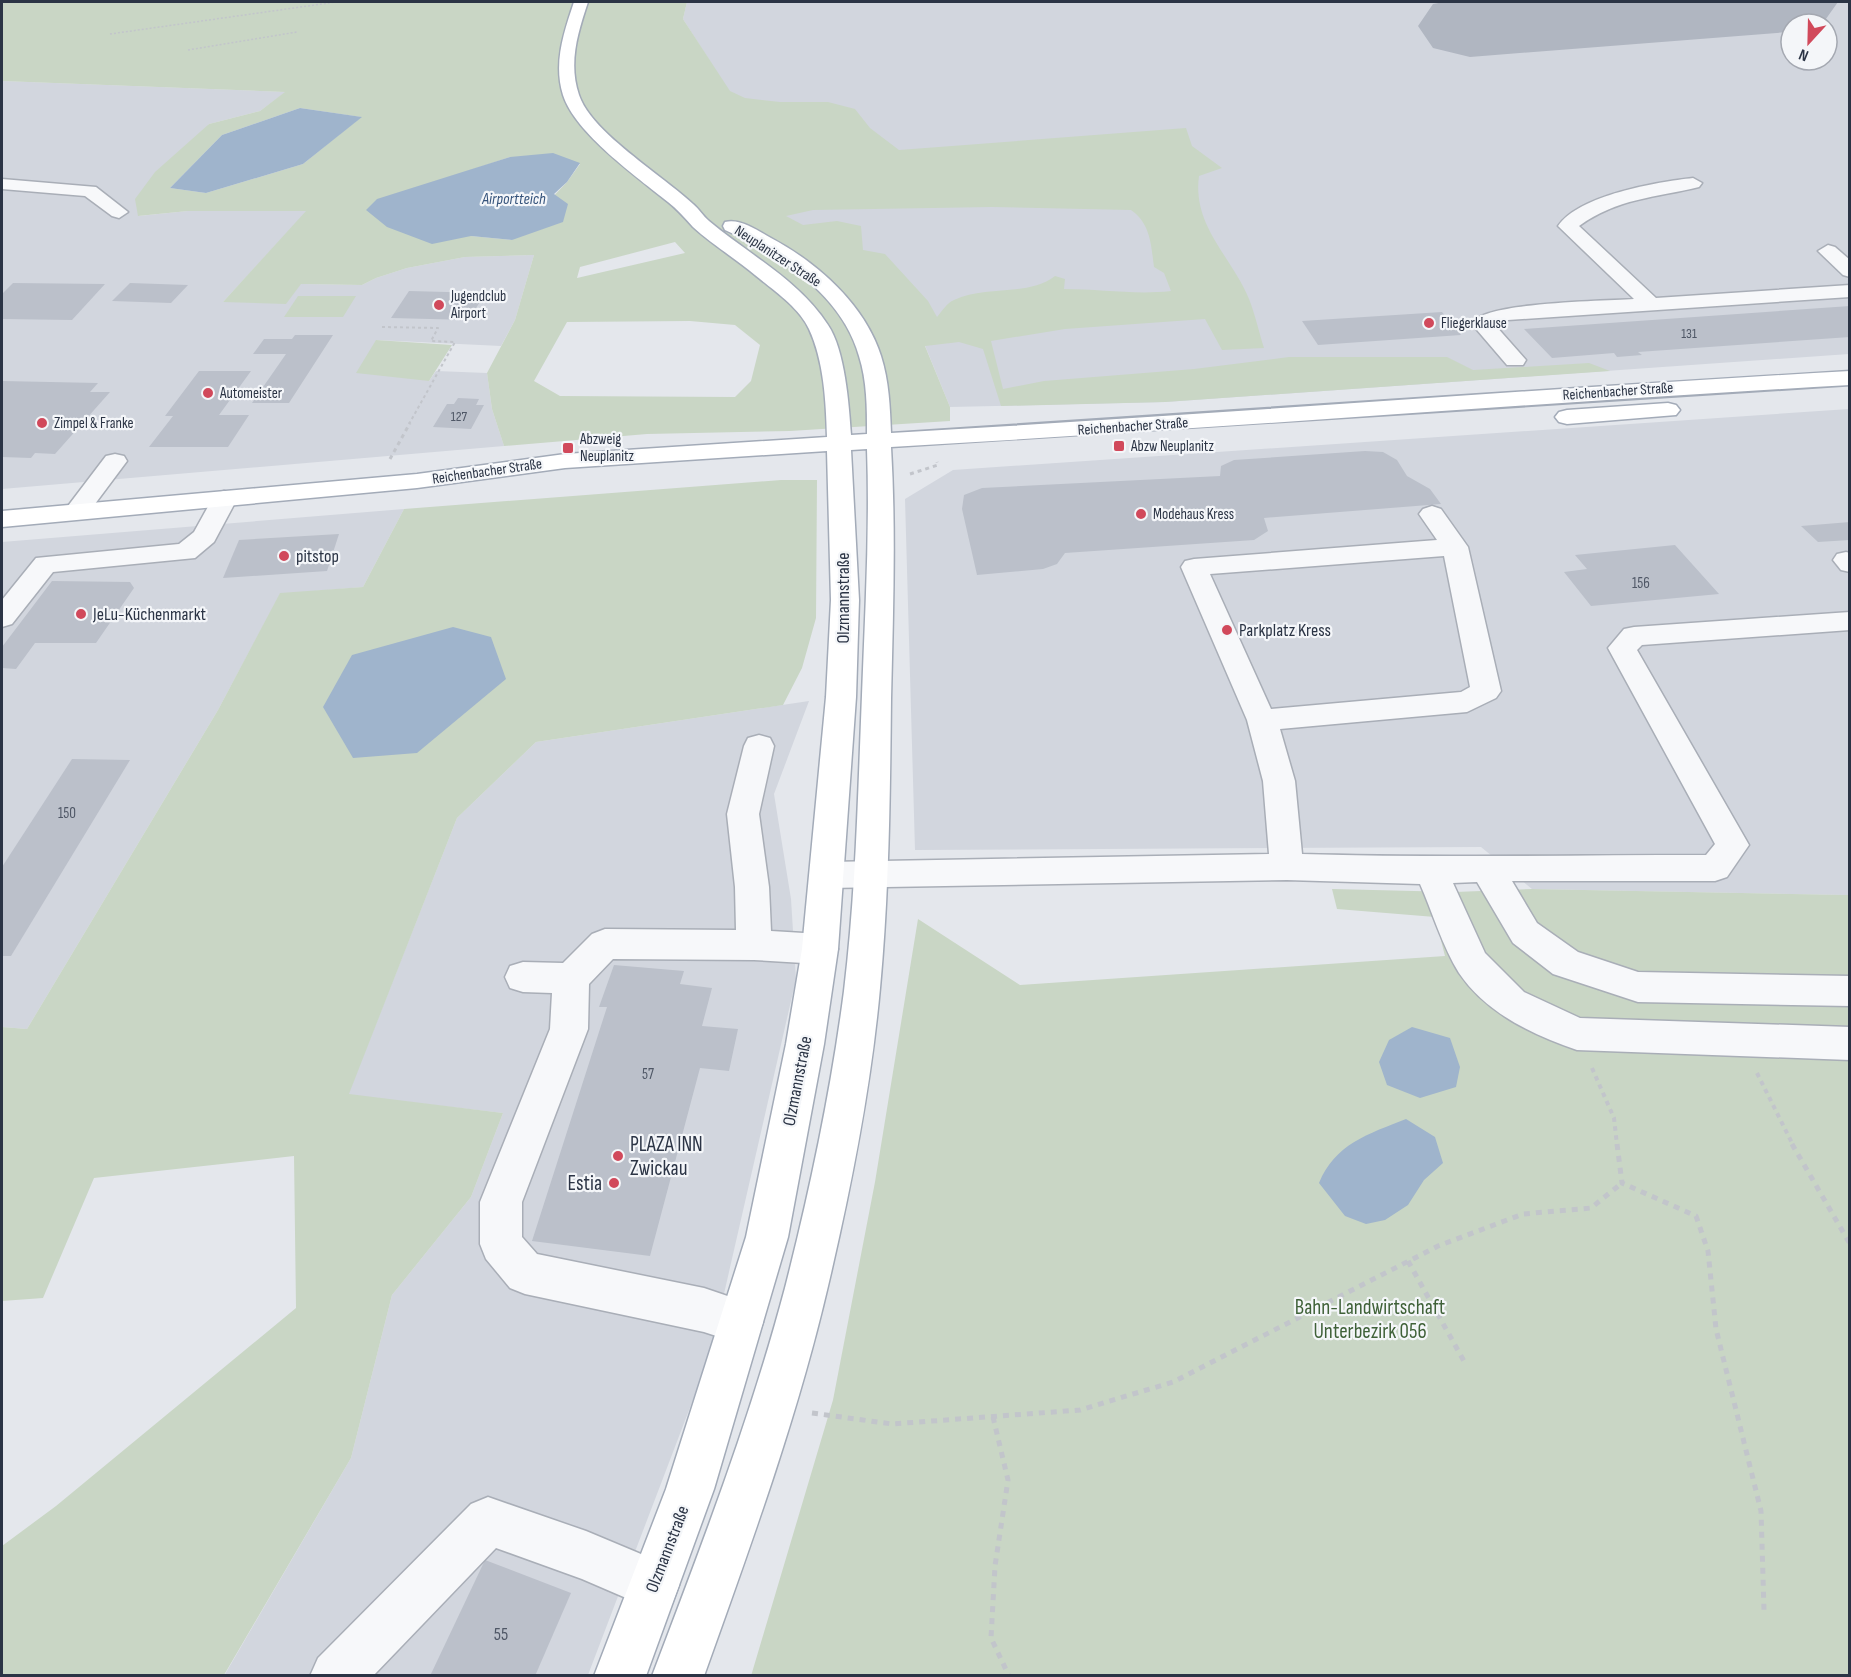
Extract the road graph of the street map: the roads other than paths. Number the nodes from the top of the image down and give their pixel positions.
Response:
1 (581, 2) edge
2 (1693, 183) dead end
3 (2, 184) edge
4 (688, 209) junction
5 (118, 212) dead end
6 (1828, 251) dead end
7 (1850, 271) edge
8 (1850, 291) edge
9 (1649, 302) junction
10 (1515, 360) dead end
11 (1850, 378) edge
12 (1839, 401) dead end
13 (840, 453) junction
14 (889, 459) junction
15 (115, 461) dead end
16 (225, 499) junction
17 (77, 511) junction
18 (1432, 514) dead end
19 (2, 519) edge
20 (1455, 547) junction
21 (2, 618) edge
22 (1850, 621) edge
23 (1262, 720) junction
24 (759, 746) dead end
25 (1287, 867) junction
26 (1486, 868) junction
27 (1431, 871) junction
28 (872, 874) junction
29 (828, 875) junction
30 (754, 945) junction
31 (820, 949) junction
32 (523, 977) dead end
33 (572, 979) junction
34 (1850, 991) edge
35 (1850, 1044) edge
36 (741, 1322) junction
37 (654, 1585) junction
38 (336, 1676) edge
39 (620, 1676) edge
40 (678, 1676) edge

1 - 4 main road, Neuplanitzer Straße
2 - 9 lane
3 - 5 lane
4 - 13 main road, Neuplanitzer Straße
4 - 14 main road, Neuplanitzer Straße
6 - 7 lane
8 - 9 lane
9 - 10 lane
11 - 14 main road, Reichenbacher Straße
12 - 14 main road, Reichenbacher Straße
13 - 14 main road, Reichenbacher Straße
13 - 16 main road, Reichenbacher Straße
13 - 29 main road, Olzmannstraße
14 - 28 main road, Olzmannstraße
15 - 17 lane
16 - 17 main road, Reichenbacher Straße
16 - 21 lane
17 - 19 main road, Reichenbacher Straße
18 - 20 lane
20 - 23 lane
20 - 23 lane
22 - 26 lane
23 - 25 lane
24 - 30 lane
25 - 27 lane
25 - 28 lane
26 - 27 lane
26 - 34 lane
27 - 35 lane
28 - 29 lane
28 - 40 main road, Olzmannstraße
29 - 31 main road, Olzmannstraße
30 - 31 lane
30 - 33 lane
31 - 36 main road, Olzmannstraße
32 - 33 lane
33 - 36 lane
36 - 37 main road, Olzmannstraße
37 - 38 lane
37 - 39 main road, Olzmannstraße

